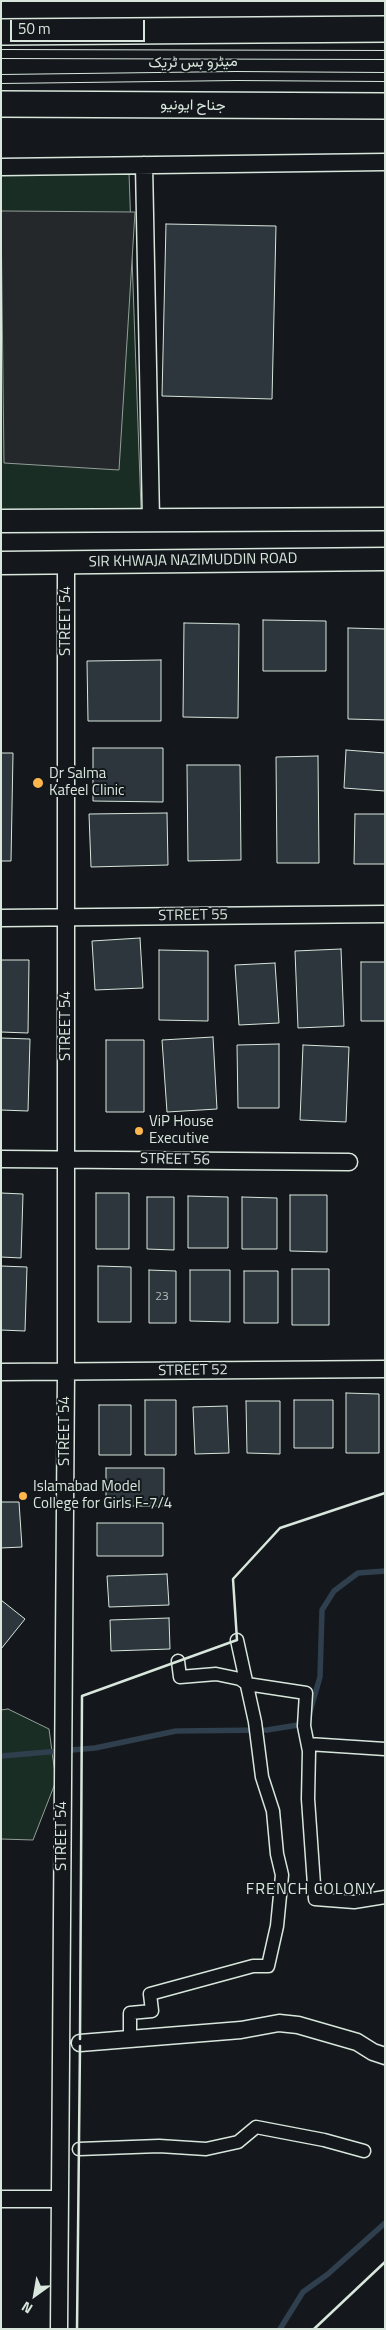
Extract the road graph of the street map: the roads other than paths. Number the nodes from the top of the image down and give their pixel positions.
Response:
1 (385, 29) edge
2 (1, 32) edge
3 (1, 54) edge
4 (385, 55) edge
5 (385, 77) edge
6 (1, 79) edge
7 (1, 104) edge
8 (385, 106) edge
9 (385, 162) edge
10 (144, 165) junction
11 (1, 167) edge
12 (385, 518) edge
13 (151, 520) junction
14 (1, 521) edge
15 (385, 559) edge
16 (66, 562) junction
17 (1, 563) edge
18 (385, 914) edge
19 (66, 917) junction
20 (1, 918) edge
21 (1, 1159) edge
22 (66, 1159) junction
23 (349, 1162) dead end
24 (385, 1369) edge
25 (1, 1372) edge
26 (66, 1372) junction
27 (237, 1640) dead end
28 (178, 1661) dead end
29 (247, 1684) junction
30 (308, 1744) junction
31 (385, 1749) edge
32 (385, 1897) edge
33 (130, 2040) junction
34 (80, 2043) dead end
35 (385, 2056) edge
36 (79, 2149) dead end
37 (364, 2151) dead end
38 (1, 2199) edge
39 (60, 2199) junction
40 (59, 2329) edge

1 - 2 main road
3 - 4 lane, میٹرو بس ٹریک
5 - 6 lane, میٹرو بس ٹریک
7 - 8 main road, جناح ایونیو
9 - 10 street
10 - 11 street
10 - 13 street
12 - 13 main road
13 - 14 main road
15 - 16 main road, SIR KHWAJA NAZIMUDDIN ROAD
16 - 17 main road, SIR KHWAJA NAZIMUDDIN ROAD
16 - 19 street, STREET 54
18 - 19 street, STREET 55
19 - 20 street, STREET 55
19 - 22 street, STREET 54
21 - 22 street, STREET 56
22 - 23 street, STREET 56
22 - 26 street, STREET 54
24 - 26 street, STREET 52
25 - 26 street, STREET 52
26 - 39 street, STREET 54
27 - 29 street
28 - 29 street
29 - 30 street
29 - 33 street
30 - 31 street
30 - 32 street
33 - 34 street
33 - 35 street
36 - 37 street
38 - 39 street
39 - 40 street, STREET 54

